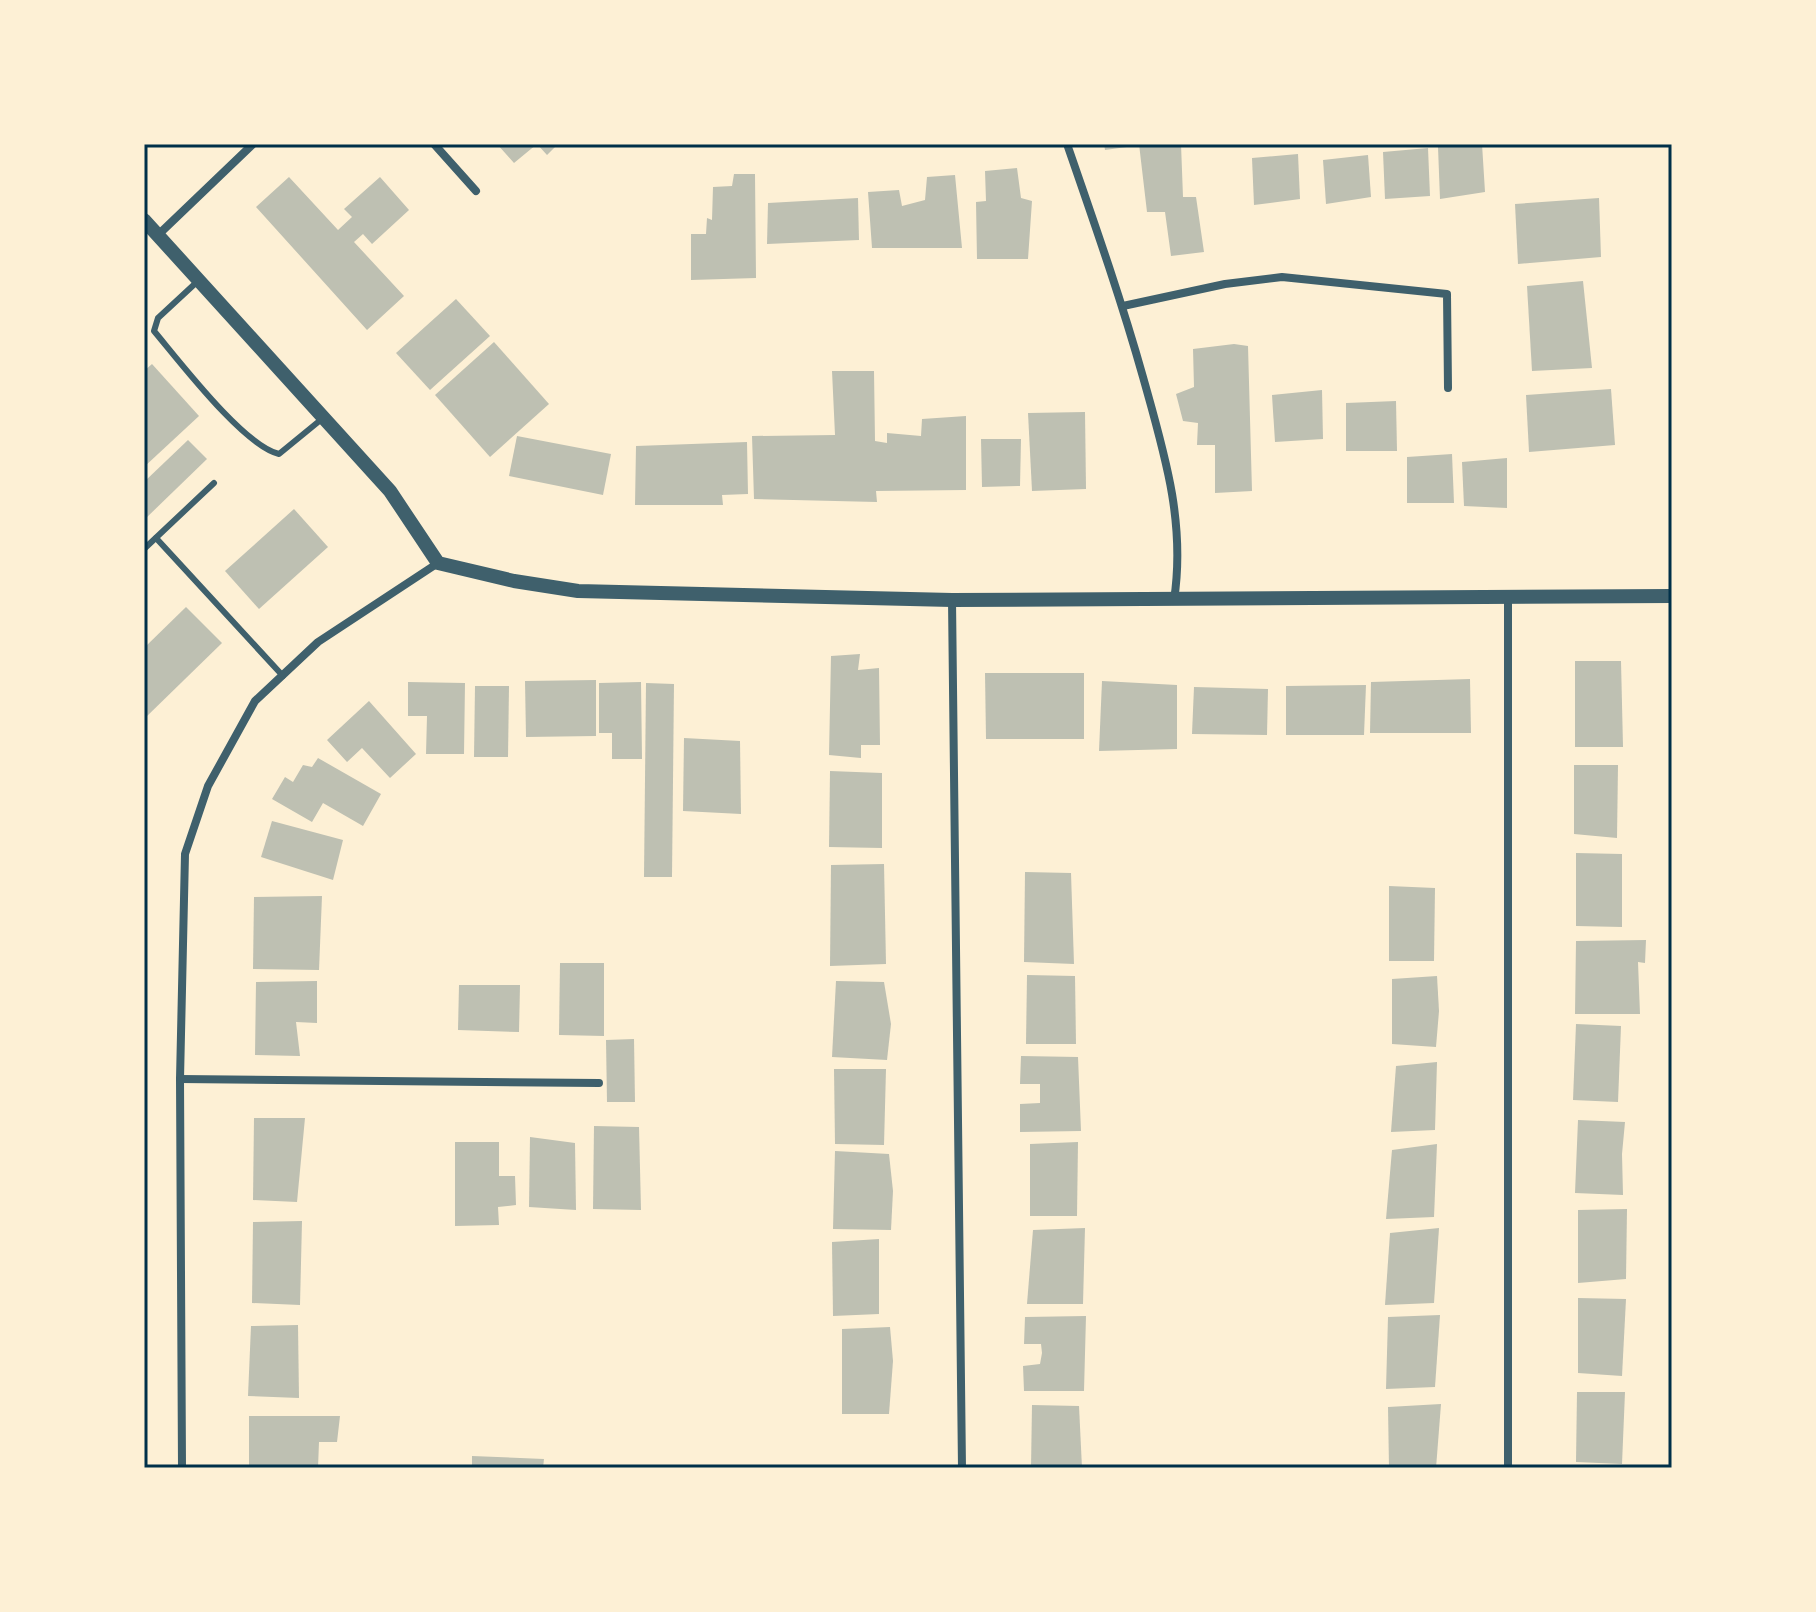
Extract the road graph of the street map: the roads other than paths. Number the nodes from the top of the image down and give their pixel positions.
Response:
1 (253, 144) edge
2 (434, 144) edge
3 (1067, 144) edge
4 (476, 191) dead end
5 (144, 220) edge
6 (158, 235) junction
7 (199, 280) junction
8 (1123, 306) junction
9 (1448, 388) dead end
10 (323, 417) junction
11 (214, 483) dead end
12 (156, 538) junction
13 (144, 549) edge
14 (438, 563) junction
15 (1672, 596) edge
16 (1508, 598) junction
17 (952, 600) junction
18 (1174, 601) junction
19 (283, 676) junction
20 (180, 1079) junction
21 (599, 1083) dead end
22 (182, 1468) edge
23 (962, 1468) edge
24 (1508, 1468) edge

1 - 6 street
2 - 4 street
3 - 8 street
5 - 6 street
6 - 7 street
7 - 10 street
7 - 10 lane
8 - 9 street
8 - 18 street
10 - 14 street
11 - 12 lane
12 - 13 lane
12 - 19 lane
14 - 17 street
14 - 19 street
15 - 16 street
16 - 18 street
16 - 24 street
17 - 18 street
17 - 23 street
19 - 20 street
20 - 21 street
20 - 22 street

